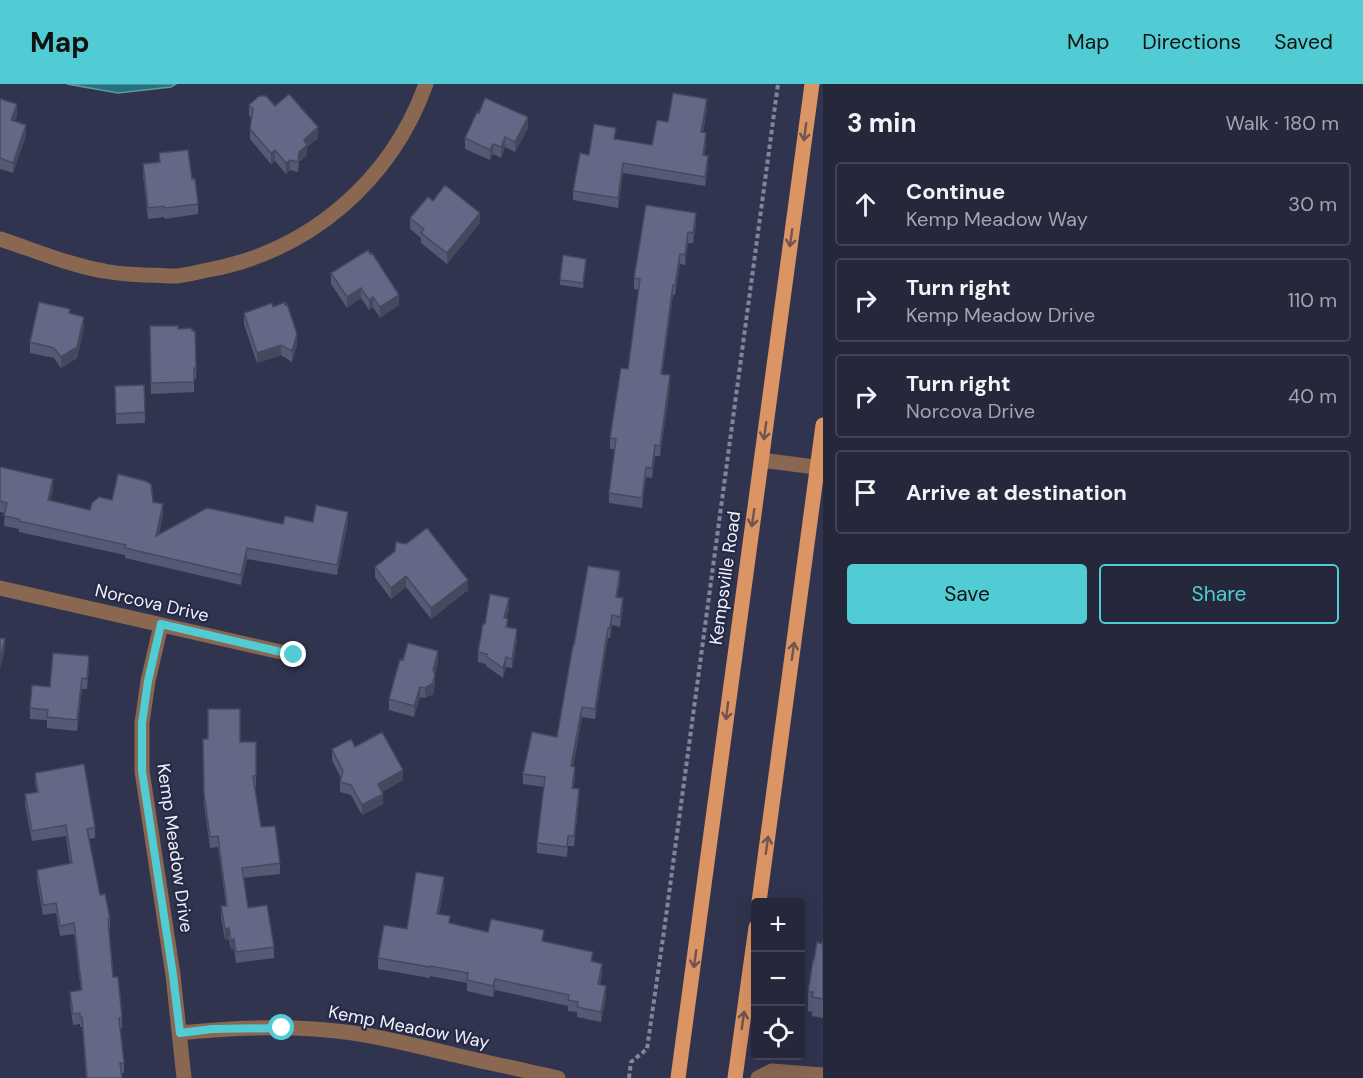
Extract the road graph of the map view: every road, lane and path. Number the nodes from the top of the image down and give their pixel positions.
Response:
1 (426, 84) edge
2 (778, 84) edge
3 (812, 84) edge
4 (0, 239) edge
5 (823, 425) edge
6 (761, 460) junction
7 (820, 468) edge
8 (0, 588) edge
9 (161, 624) junction
10 (294, 655) dead end
11 (760, 898) edge
12 (753, 952) edge
13 (180, 1033) junction
14 (823, 1075) edge
15 (184, 1078) edge
16 (558, 1078) edge
17 (629, 1078) edge
18 (678, 1078) edge
19 (735, 1078) edge
20 (758, 1078) edge

1 - 4 street
2 - 17 path
3 -> 6 main road, Kempsville Road
5 - 7 main road
6 - 7 street
6 -> 18 main road, Kempsville Road
11 -> 7 main road
8 - 9 street, Norcova Drive
9 - 10 street, Norcova Drive
9 - 13 street, Kemp Meadow Drive
19 -> 12 main road
13 - 15 street, Kemp Meadow Drive
13 - 16 street, Kemp Meadow Way
14 - 20 street

